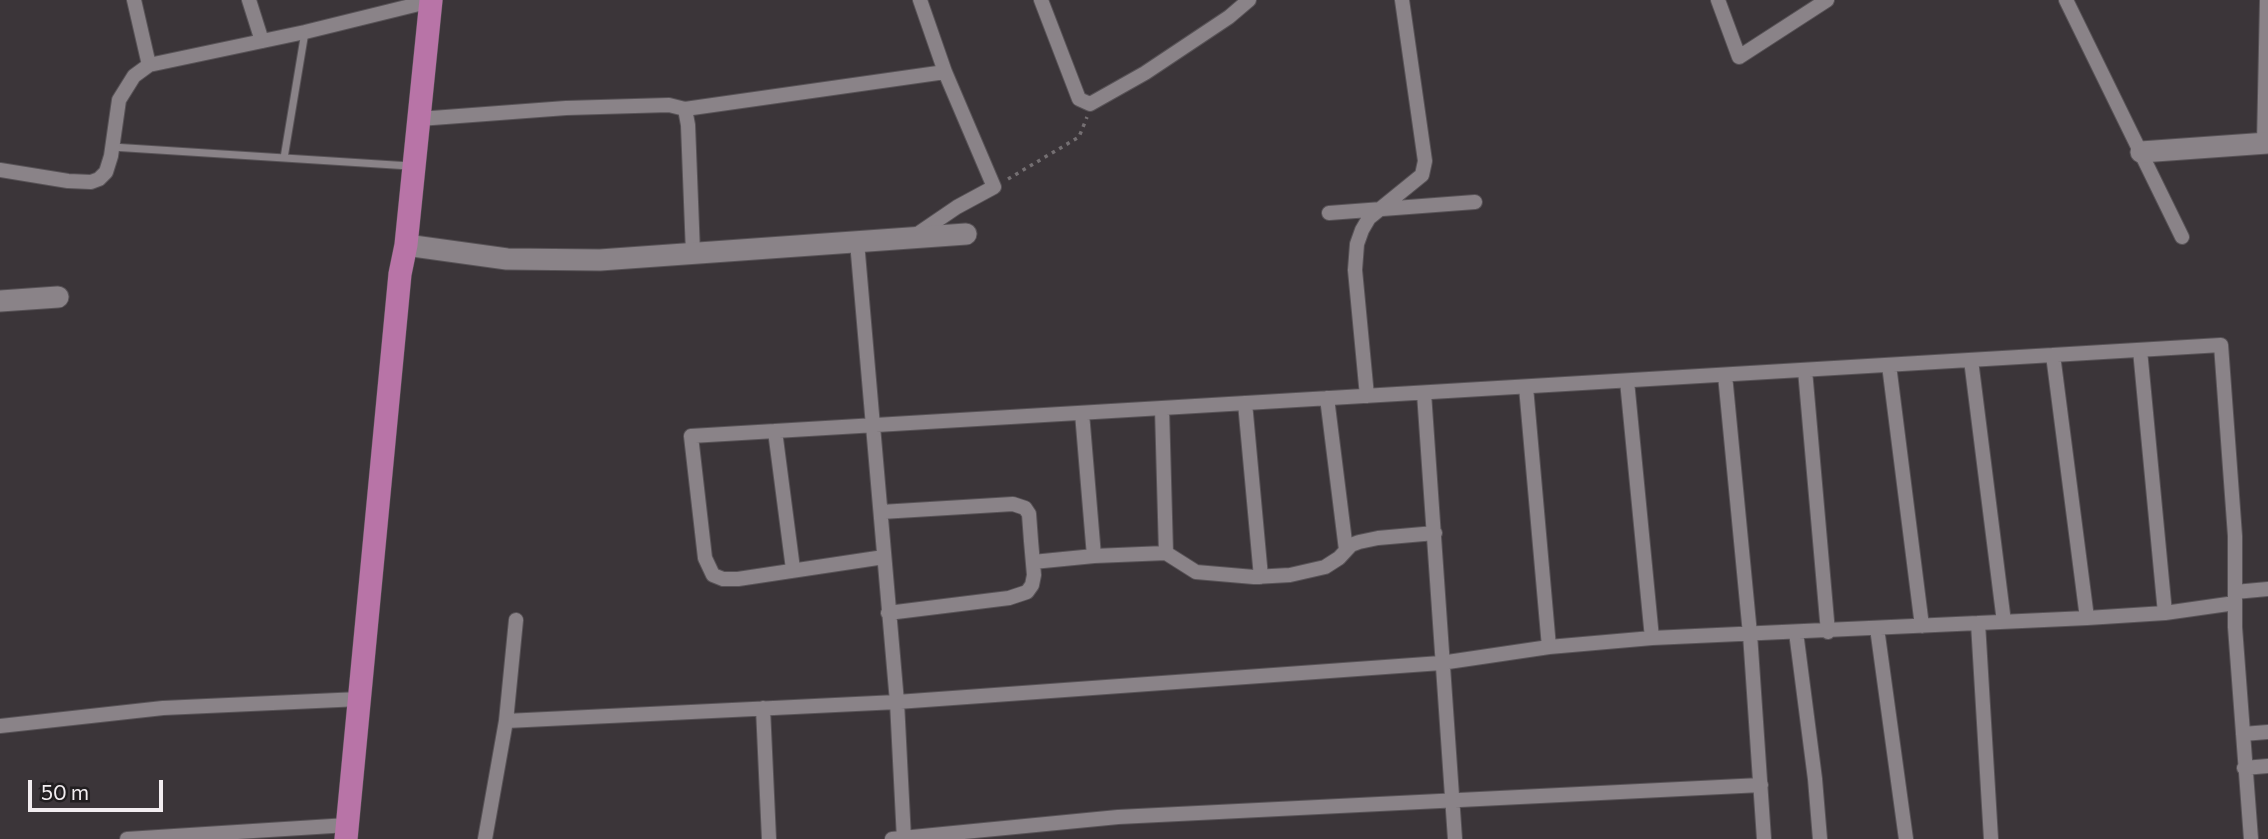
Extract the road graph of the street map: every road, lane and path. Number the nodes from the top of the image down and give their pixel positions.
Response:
1 (134, 0) edge
2 (249, 0) edge
3 (431, 0) edge
4 (920, 0) edge
5 (1041, 0) edge
6 (1249, 0) edge
7 (1402, 0) edge
8 (1718, 0) edge
9 (1827, 0) edge
10 (2066, 0) edge
11 (2267, 0) edge
12 (305, 32) junction
13 (262, 41) junction
14 (149, 65) junction
15 (944, 72) junction
16 (1090, 104) junction
17 (685, 108) junction
18 (419, 119) junction
19 (2266, 144) edge
20 (112, 147) junction
21 (2141, 152) junction
22 (284, 158) junction
23 (414, 166) junction
24 (0, 170) edge
25 (994, 187) junction
26 (1475, 202) dead end
27 (1380, 209) junction
28 (1329, 213) dead end
29 (967, 234) dead end
30 (2182, 237) dead end
31 (912, 238) junction
32 (857, 242) junction
33 (406, 245) junction
34 (693, 253) junction
35 (58, 297) dead end
36 (0, 301) edge
37 (2140, 350) junction
38 (2053, 355) junction
39 (1971, 360) junction
40 (1889, 365) junction
41 (1805, 370) junction
42 (1725, 375) junction
43 (1627, 381) junction
44 (1526, 387) junction
45 (1424, 393) junction
46 (1367, 396) junction
47 (1327, 398) junction
48 (1245, 403) junction
49 (1162, 408) junction
50 (1082, 413) junction
51 (873, 426) junction
52 (775, 431) junction
53 (881, 512) junction
54 (1434, 533) junction
55 (1346, 550) junction
56 (1166, 553) junction
57 (1094, 556) junction
58 (884, 557) junction
59 (1033, 562) junction
60 (793, 569) junction
61 (1261, 577) junction
62 (2268, 589) edge
63 (2235, 598) junction
64 (2165, 612) junction
65 (888, 613) junction
66 (2087, 618) junction
67 (516, 620) dead end
68 (2004, 622) junction
69 (1978, 623) junction
70 (1922, 626) junction
71 (1877, 628) junction
72 (1796, 632) junction
73 (1828, 632) junction
74 (1750, 634) junction
75 (1652, 638) junction
76 (1549, 647) junction
77 (1441, 663) junction
78 (360, 699) junction
79 (897, 702) junction
80 (763, 708) junction
81 (506, 721) junction
82 (0, 726) edge
83 (2268, 732) edge
84 (2243, 734) junction
85 (2268, 766) edge
86 (2244, 768) junction
87 (1761, 785) junction
88 (1452, 801) junction
89 (347, 832) edge
90 (127, 839) edge
91 (485, 839) edge
92 (769, 839) edge
93 (892, 839) edge
94 (904, 839) edge
95 (1455, 839) edge
96 (1764, 839) edge
97 (1820, 839) edge
98 (1906, 839) edge
99 (1991, 839) edge
100 (2251, 839) edge

1 - 14 street
2 - 13 street
3 - 12 street
3 - 18 main road
4 - 15 street
5 - 16 street
6 - 16 street
7 - 27 street
8 - 9 street
10 - 21 street
11 - 19 street
12 - 13 street
12 - 22 lane
13 - 14 street
14 - 20 street
15 - 17 street
15 - 25 street
16 - 25 path
17 - 18 street
17 - 34 street
18 - 23 main road
19 - 21 street
20 - 22 lane
20 - 24 street
21 - 30 street
22 - 23 lane
23 - 33 main road
25 - 31 street
26 - 27 street
27 - 28 street
27 - 46 street
29 - 31 street
31 - 32 street
32 - 34 street
32 - 51 street
33 - 34 street
33 - 78 main road
35 - 36 street
37 - 38 street
37 - 63 street
37 - 64 street
38 - 39 street
38 - 66 street
39 - 40 street
39 - 68 street
40 - 41 street
40 - 70 street
41 - 42 street
41 - 73 street
42 - 43 street
42 - 74 street
43 - 44 street
43 - 75 street
44 - 45 street
44 - 76 street
45 - 46 street
45 - 54 street
46 - 47 street
47 - 48 street
47 - 55 street
48 - 49 street
48 - 61 street
49 - 50 street
49 - 56 street
50 - 51 street
50 - 57 street
51 - 52 street
51 - 53 street
52 - 60 street
52 - 60 street
53 - 58 street
53 - 59 street
54 - 55 street
54 - 77 street
55 - 61 street
56 - 57 street
56 - 61 street
57 - 59 street
58 - 60 street
58 - 65 street
59 - 65 street
62 - 63 street
63 - 64 street
63 - 84 street
64 - 66 street
65 - 79 street
66 - 68 street
67 - 81 street
68 - 69 street
69 - 70 street
69 - 99 street
70 - 71 street
71 - 73 street
71 - 98 street
72 - 73 street
72 - 74 street
72 - 97 street
74 - 75 street
74 - 87 street
75 - 76 street
76 - 77 street
77 - 79 street
77 - 88 street
78 - 82 street
78 - 89 main road
79 - 80 street
79 - 94 street
80 - 81 street
80 - 92 street
81 - 91 street
83 - 84 street
84 - 86 street
85 - 86 street
86 - 100 street
87 - 88 street
87 - 96 street
88 - 94 street
88 - 95 street
89 - 90 street
93 - 94 street

